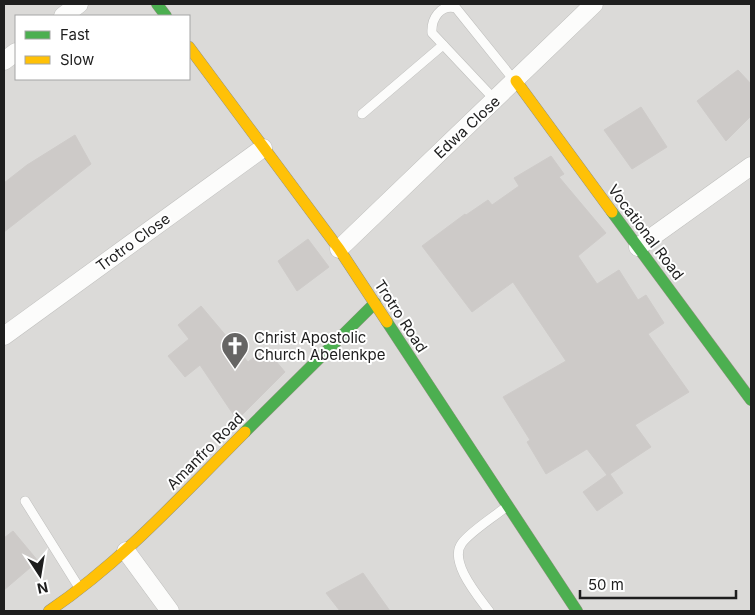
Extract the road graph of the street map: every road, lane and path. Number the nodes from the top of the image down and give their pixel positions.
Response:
1 (79, 4) edge
2 (157, 4) edge
3 (594, 4) edge
4 (64, 15) edge
5 (165, 15) edge
6 (443, 45) junction
7 (190, 48) edge
8 (15, 53) edge
9 (4, 61) edge
10 (516, 81) junction
11 (496, 100) junction
12 (362, 114) dead end
13 (263, 148) junction
14 (751, 166) edge
15 (638, 246) junction
16 (339, 249) junction
17 (375, 303) junction
18 (4, 336) edge
19 (751, 400) edge
20 (25, 501) dead end
21 (507, 506) junction
22 (126, 551) junction
23 (80, 590) junction
24 (49, 611) edge
25 (170, 611) edge
26 (489, 611) edge
27 (577, 611) edge

1 - 4 street
2 - 5 street
3 - 10 street, Edwa Close
6 - 10 lane
6 - 11 lane
6 - 12 lane
7 - 13 street, Trotro Road
8 - 9 street
10 - 11 street, Edwa Close
10 - 15 street, Vocational Road
11 - 16 street, Edwa Close
13 - 16 street, Trotro Road
13 - 18 street, Trotro Close
14 - 15 street
15 - 19 street, Vocational Road
16 - 17 street, Trotro Road
17 - 21 street, Trotro Road
17 - 22 street, Amanfro Road
20 - 23 lane
21 - 26 lane
21 - 27 street, Trotro Road
22 - 23 street, Amanfro Road
22 - 25 street
23 - 24 street, Amanfro Road

